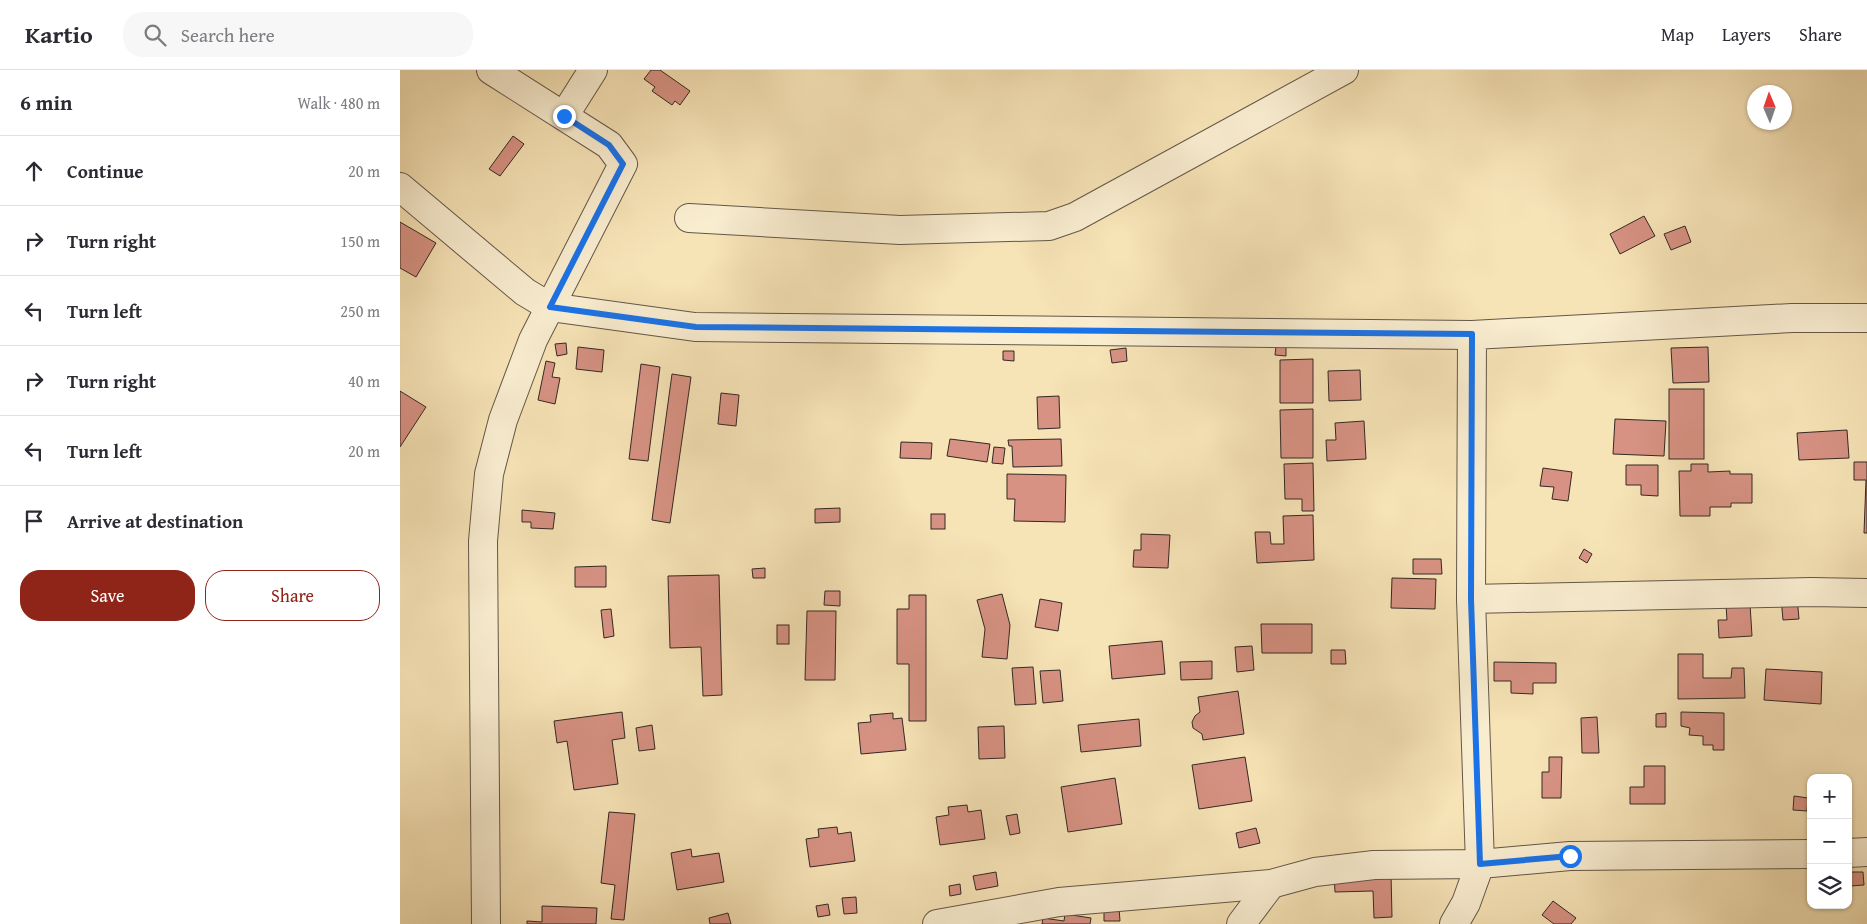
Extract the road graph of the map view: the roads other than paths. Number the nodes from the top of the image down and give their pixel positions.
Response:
1 (491, 70) edge
2 (593, 70) edge
3 (1344, 70) edge
4 (564, 116) junction
5 (400, 187) edge
6 (689, 218) dead end
7 (550, 307) junction
8 (1867, 318) edge
9 (1472, 334) junction
10 (1867, 593) edge
11 (1471, 599) junction
12 (1867, 852) edge
13 (1852, 853) edge
14 (1807, 854) edge
15 (1480, 864) junction
16 (1271, 884) junction
17 (486, 924) edge
18 (938, 924) edge
19 (1240, 924) edge
20 (1454, 924) edge

1 - 4 street
2 - 4 street
3 - 6 street
4 - 7 street
5 - 7 street
7 - 9 street
7 - 17 street
8 - 9 street
9 - 11 street
10 - 11 street
11 - 15 street
12 - 13 street
14 - 15 street
15 - 16 street
15 - 20 street
16 - 18 street
16 - 19 street

